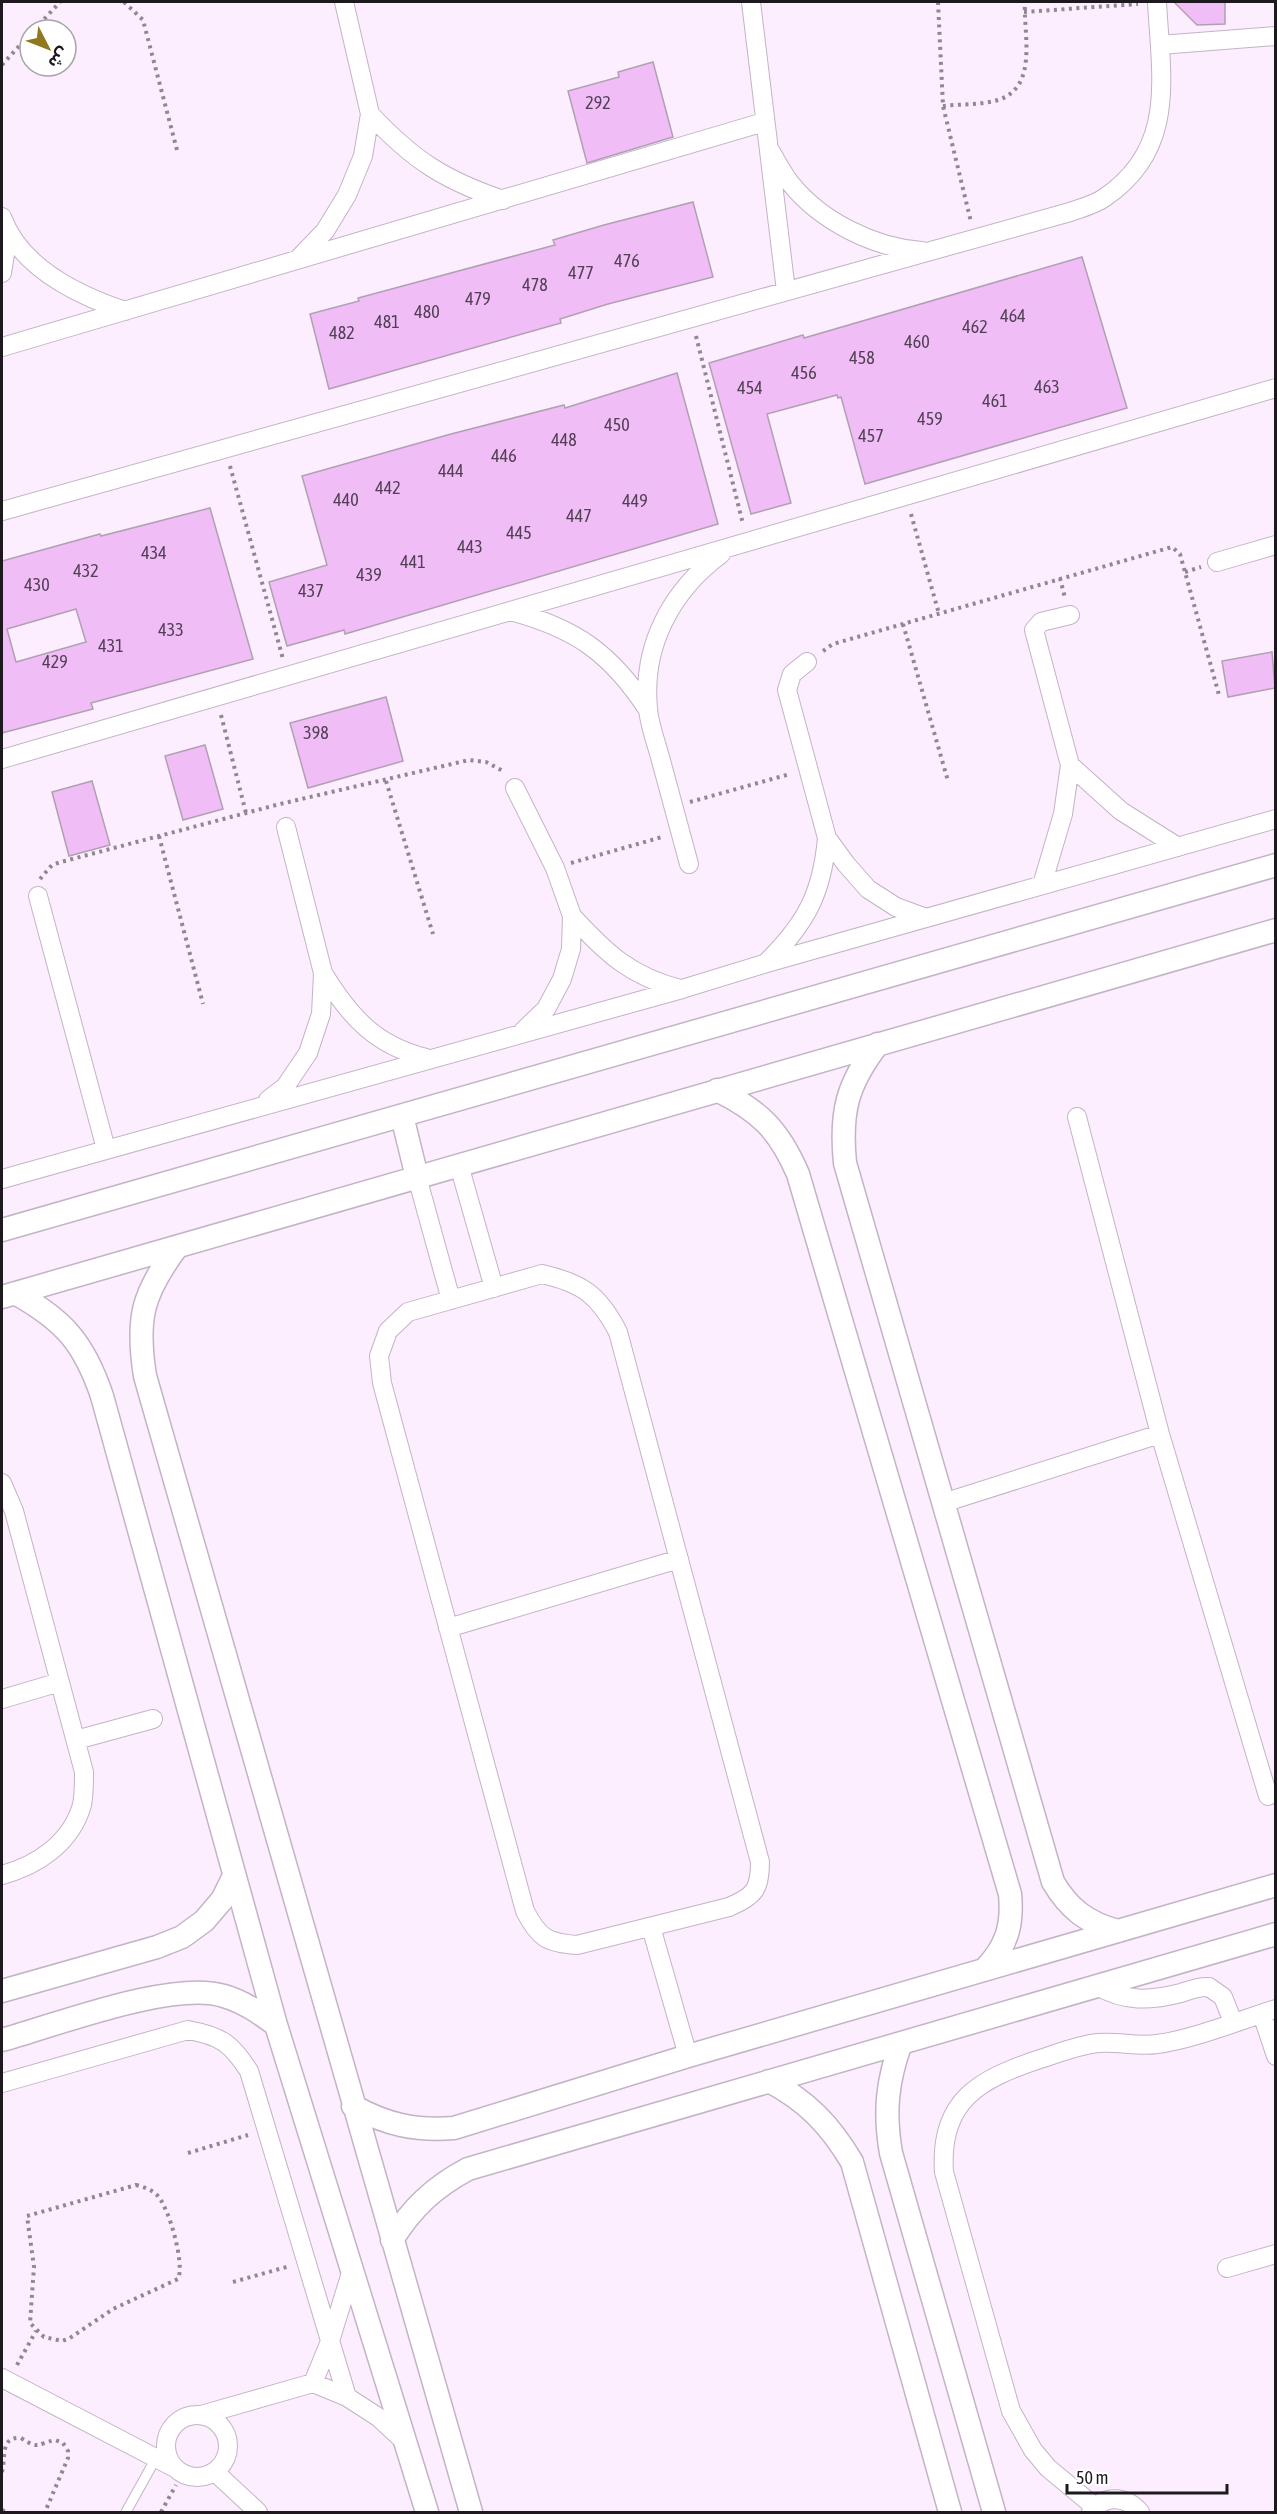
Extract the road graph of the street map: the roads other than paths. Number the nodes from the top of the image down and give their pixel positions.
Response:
1 (344, 2) edge
2 (751, 2) edge
3 (1157, 2) edge
4 (1275, 36) edge
5 (1160, 45) junction
6 (370, 114) junction
7 (764, 122) junction
8 (767, 147) junction
9 (503, 200) junction
10 (2, 217) edge
11 (8, 235) junction
12 (930, 251) junction
13 (297, 260) junction
14 (2, 273) edge
15 (786, 291) junction
16 (125, 311) junction
17 (2, 347) edge
18 (1275, 388) edge
19 (2, 511) edge
20 (739, 545) junction
21 (1275, 545) edge
22 (1216, 562) dead end
23 (510, 611) junction
24 (1070, 615) dead end
25 (807, 662) dead end
26 (648, 710) junction
27 (2, 759) edge
28 (1070, 765) junction
29 (515, 788) road end
30 (1275, 819) edge
31 (286, 827) dead end
32 (827, 838) junction
33 (1178, 847) junction
34 (689, 864) dead end
35 (1275, 865) edge
36 (1042, 885) junction
37 (38, 896) road end
38 (572, 916) junction
39 (926, 918) junction
40 (1275, 930) edge
41 (766, 963) junction
42 (323, 973) junction
43 (682, 989) junction
44 (521, 1032) junction
45 (878, 1044) junction
46 (427, 1059) junction
47 (717, 1090) junction
48 (262, 1105) junction
49 (402, 1116) junction
50 (1077, 1117) dead end
51 (106, 1149) junction
52 (459, 1165) junction
53 (417, 1177) junction
54 (2, 1179) edge
55 (2, 1230) edge
56 (177, 1247) junction
57 (494, 1288) junction
58 (8, 1295) edge
59 (451, 1300) junction
60 (1160, 1434) junction
61 (2, 1483) edge
62 (943, 1503) junction
63 (679, 1559) junction
64 (448, 1628) junction
65 (60, 1682) junction
66 (2, 1699) edge
67 (153, 1719) dead end
68 (76, 1740) junction
69 (1268, 1796) dead end
70 (2, 1875) edge
71 (234, 1876) junction
72 (1275, 1885) edge
73 (651, 1927) junction
74 (1118, 1931) junction
75 (1275, 1934) edge
76 (985, 1969) junction
77 (1096, 1986) junction
78 (2, 1991) edge
79 (1269, 2012) edge
80 (1233, 2022) junction
81 (276, 2025) junction
82 (2, 2040) edge
83 (901, 2043) junction
84 (688, 2056) junction
85 (1275, 2056) edge
86 (770, 2081) junction
87 (2, 2084) edge
88 (353, 2106) junction
89 (392, 2240) junction
90 (1275, 2254) edge
91 (1227, 2268) dead end
92 (351, 2273) junction
93 (329, 2344) junction
94 (4, 2380) edge
95 (314, 2382) junction
96 (347, 2397) junction
97 (201, 2415) junction
98 (405, 2442) junction
99 (156, 2458) junction
100 (177, 2470) junction
101 (215, 2472) junction
102 (1093, 2510) edge
103 (126, 2512) edge
104 (258, 2512) edge
105 (427, 2512) edge
106 (471, 2512) edge
107 (950, 2512) edge
108 (994, 2512) edge
109 (1140, 2512) edge

1 - 6 street
2 - 7 street
3 - 5 street
4 - 5 street
5 - 12 street
6 - 9 street
6 - 13 street
7 - 8 street
7 - 9 street
8 - 12 street
8 - 15 street
9 - 13 street
10 - 11 street
11 - 14 street
11 - 16 street
12 - 15 street
13 - 16 street
15 - 19 street
16 - 17 street
18 - 20 street
20 - 23 street
20 - 26 street
21 - 22 street
23 - 26 street
23 - 27 street
24 - 28 street
25 - 32 street
26 - 34 street
28 - 33 street
28 - 36 street
29 - 38 street
30 - 33 street
31 - 42 street
32 - 39 street
32 - 41 street
33 - 36 street
35 - 49 street
36 - 39 street
37 - 51 street
38 - 43 street
38 - 44 street
39 - 41 street
40 - 45 street
41 - 43 street
42 - 46 street
42 - 48 street
43 - 44 street
44 - 46 street
45 - 47 street
45 - 62 street
46 - 48 street
47 - 52 street
47 - 76 street
48 - 51 street
49 - 53 street
49 - 55 street
50 - 60 street
51 - 54 street
52 - 53 street
52 - 57 street
53 - 56 street
53 - 59 street
56 - 58 street
56 - 88 street
57 - 59 street
57 - 63 street
58 - 71 street
59 - 64 street
60 - 62 street
60 - 69 street
61 - 65 street
62 - 74 street
63 - 64 street
63 - 73 street
64 - 73 street
65 - 66 street
65 - 68 street
67 - 68 street
68 - 70 street
71 - 78 street
71 - 81 street
72 - 74 street
73 - 84 street
74 - 76 street
75 - 77 street
76 - 84 street
77 - 80 street
77 - 83 street
79 - 80 street
79 - 85 street
80 - 102 street
81 - 82 street
81 - 92 street
83 - 86 street
83 - 108 street
84 - 88 street
86 - 89 street
86 - 107 street
87 - 93 street
88 - 89 street
89 - 106 street
90 - 91 street
92 - 93 street
92 - 98 street
93 - 95 street
93 - 96 street
94 - 99 street
95 - 96 street
95 - 97 street
96 - 98 street
97 - 100 street
97 - 101 street
98 - 105 street
99 - 100 street
99 - 103 lane
100 - 101 street
101 - 104 street
102 - 109 street

